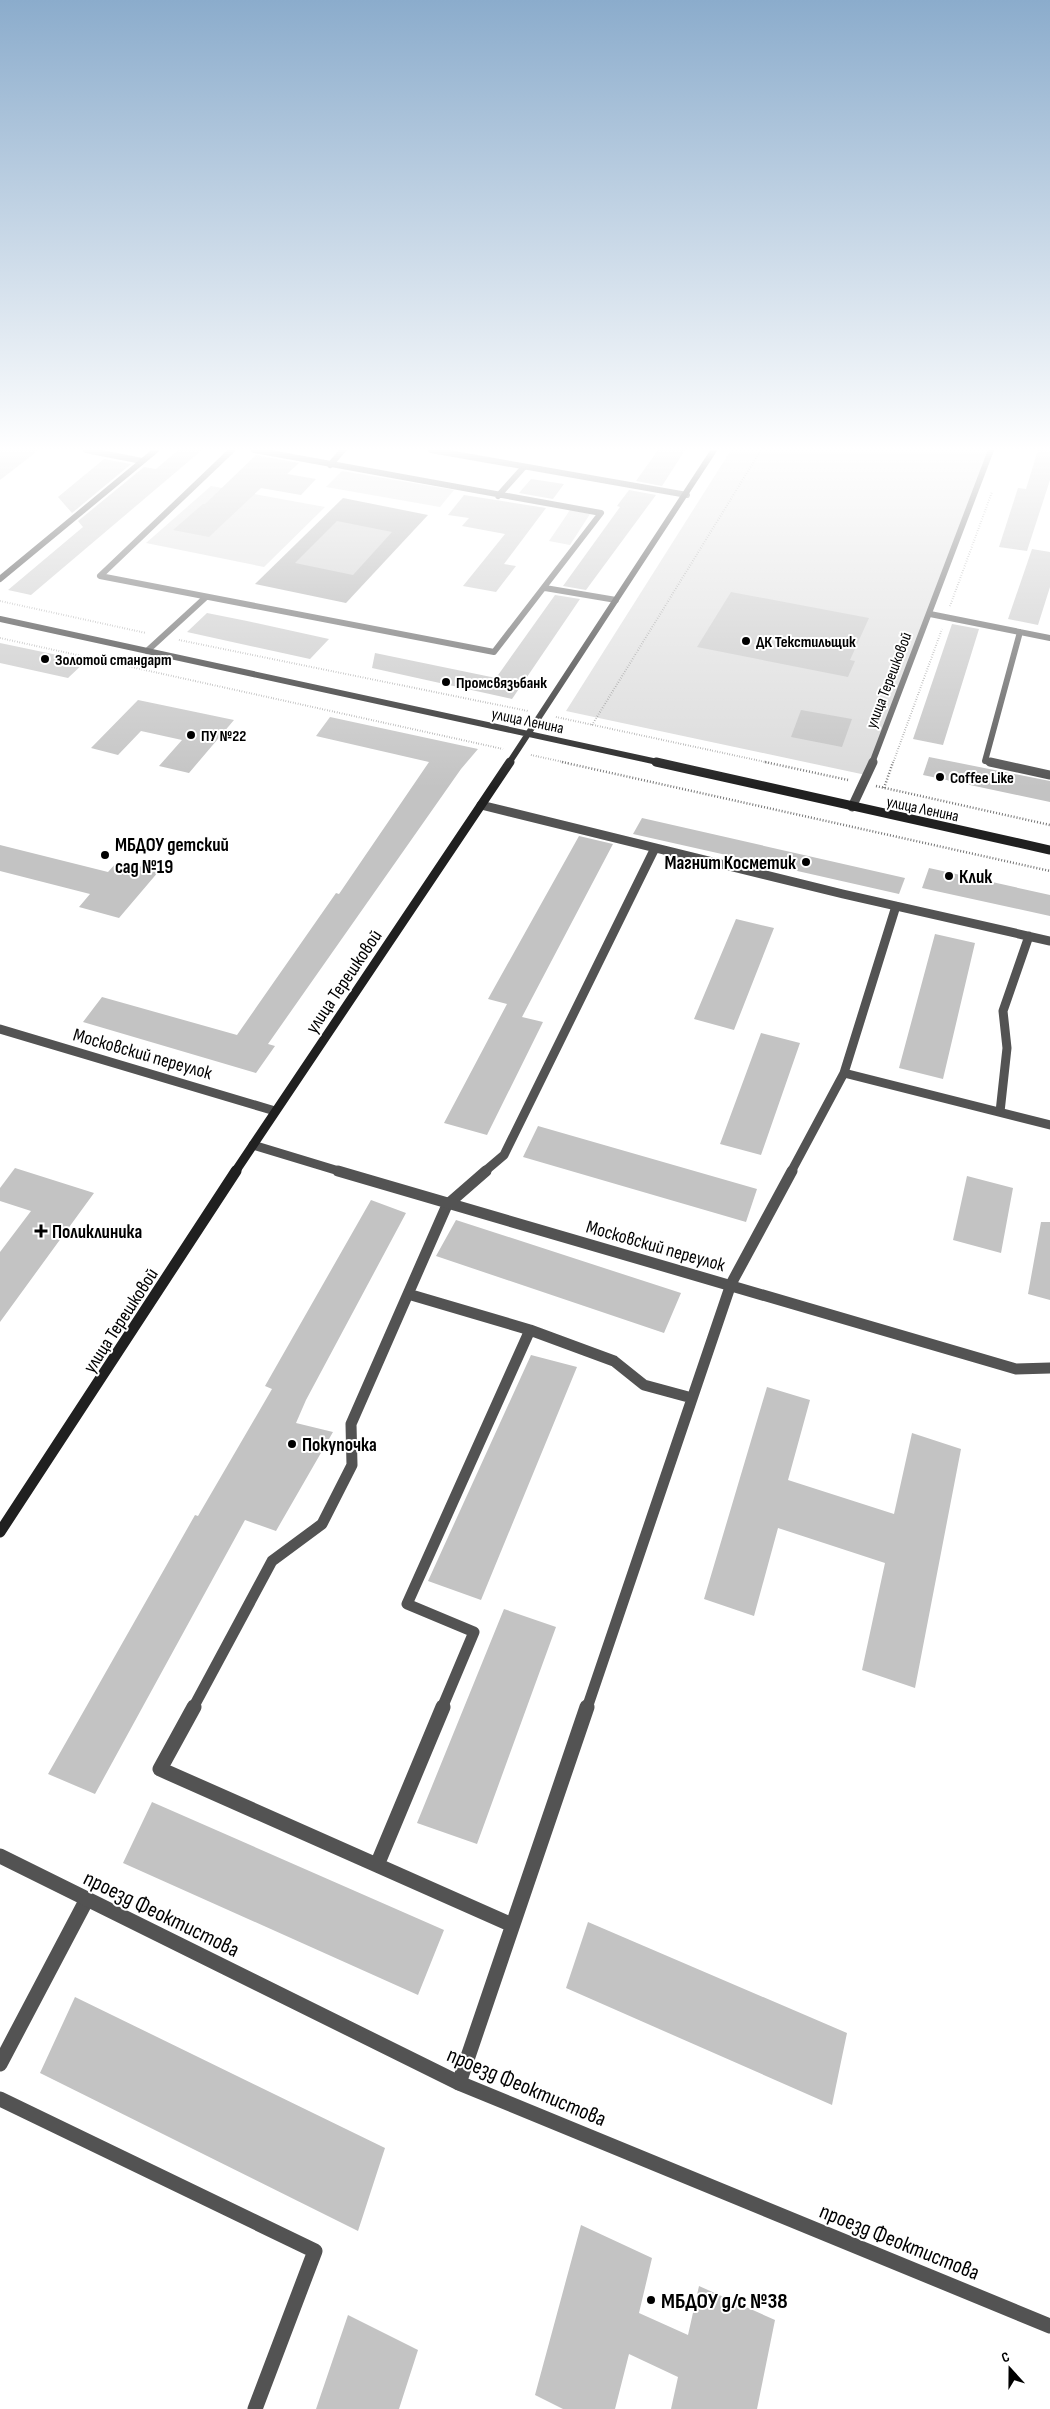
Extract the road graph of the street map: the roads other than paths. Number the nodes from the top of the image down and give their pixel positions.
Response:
1 (20, 562) edge
2 (114, 562) edge
3 (564, 562) edge
4 (641, 562) edge
5 (949, 562) edge
6 (0, 579) edge
7 (545, 588) junction
8 (206, 596) junction
9 (616, 600) junction
10 (930, 614) junction
11 (0, 619) edge
12 (1020, 632) junction
13 (1050, 638) edge
14 (147, 651) junction
15 (529, 734) junction
16 (1050, 775) edge
17 (480, 805) junction
18 (852, 807) junction
19 (655, 848) junction
20 (1050, 850) edge
21 (896, 906) junction
22 (1029, 936) junction
23 (1050, 941) edge
24 (0, 1029) edge
25 (844, 1073) junction
26 (276, 1111) junction
27 (1000, 1112) junction
28 (1050, 1125) edge
29 (253, 1145) junction
30 (447, 1205) junction
31 (731, 1284) junction
32 (408, 1294) junction
33 (530, 1330) junction
34 (1050, 1368) edge
35 (692, 1398) junction
36 (0, 1532) edge
37 (0, 1856) edge
38 (377, 1865) junction
39 (86, 1899) junction
40 (512, 1925) junction
41 (0, 2064) edge
42 (459, 2083) junction
43 (0, 2099) edge
44 (1050, 2326) edge
45 (255, 2409) edge

1 - 6 street
2 - 8 street
3 - 7 street
4 - 9 street, улица Терешковой
5 - 10 street, улица Терешковой
7 - 8 street
7 - 9 street
8 - 14 street
9 - 15 street, улица Терешковой
10 - 12 street
10 - 18 street, улица Терешковой
11 - 14 street, улица Ленина
12 - 13 street
12 - 16 street
14 - 15 street, улица Ленина
15 - 17 street, улица Терешковой
15 - 18 street, улица Ленина
17 - 19 street
17 - 26 street, улица Терешковой
18 - 20 street, улица Ленина
19 - 21 street
19 - 30 street
21 - 22 street
21 - 25 street
22 - 23 street
22 - 27 street
24 - 26 street, Московский переулок
25 - 27 street
25 - 31 street
26 - 29 street, улица Терешковой
27 - 28 street
29 - 30 street, Московский переулок
29 - 36 street, улица Терешковой
30 - 31 street, Московский переулок
30 - 32 street
31 - 34 street, Московский переулок
31 - 35 street
32 - 33 street
32 - 38 street
33 - 35 street
33 - 38 street
35 - 40 street
37 - 39 street, проезд Феоктистова
38 - 40 street
39 - 41 street
39 - 42 street, проезд Феоктистова
40 - 42 street
42 - 44 street, проезд Феоктистова
43 - 45 street

